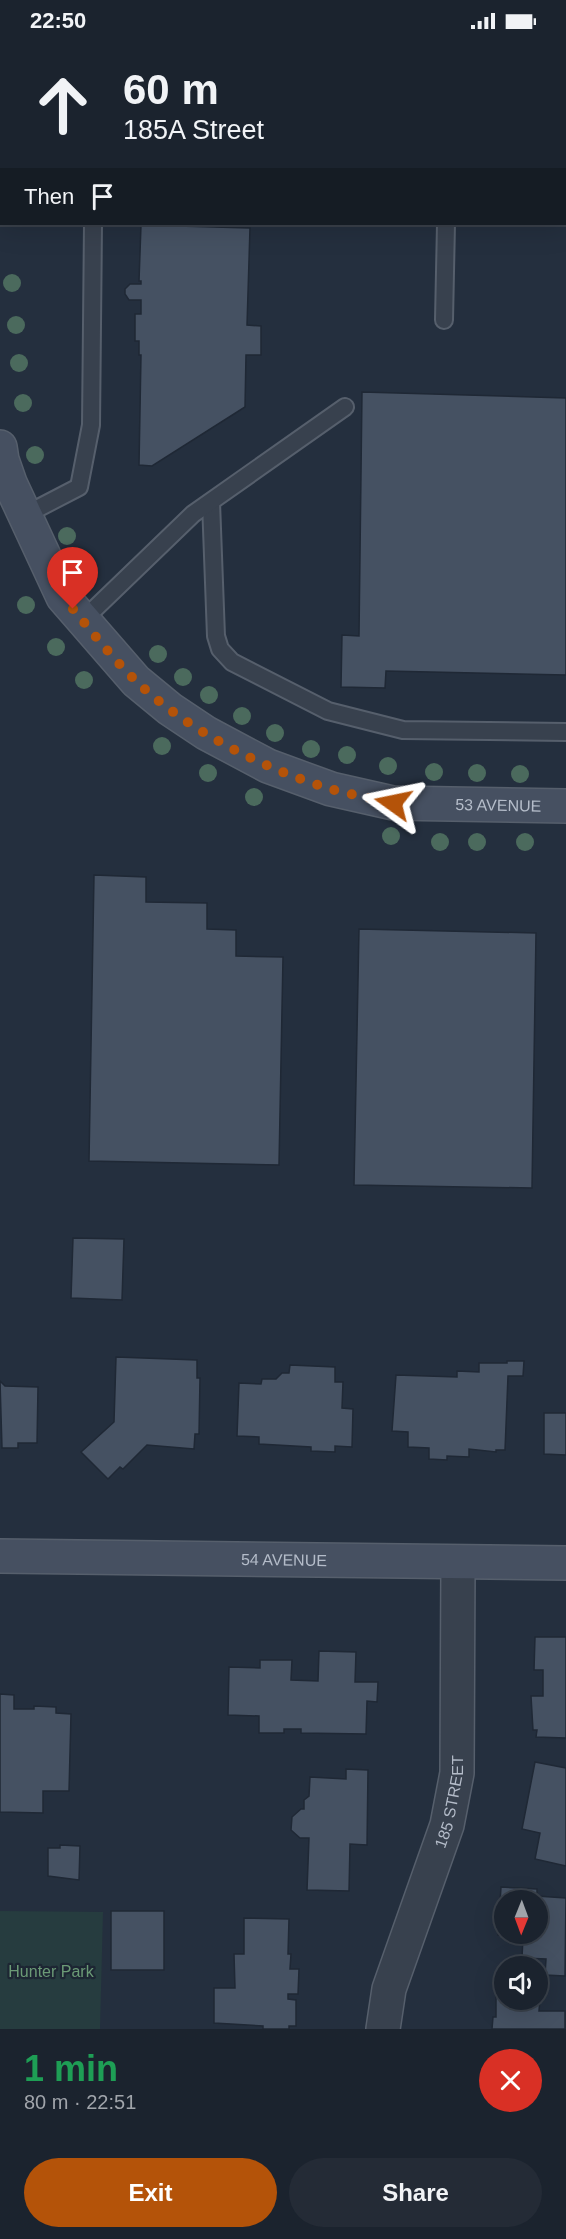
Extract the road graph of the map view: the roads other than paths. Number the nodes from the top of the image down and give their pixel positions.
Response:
1 (93, 225) edge
2 (446, 225) edge
3 (444, 320) dead end
4 (345, 407) dead end
5 (0, 447) edge
6 (211, 502) junction
7 (25, 515) junction
8 (82, 621) junction
9 (566, 732) edge
10 (566, 806) edge
11 (0, 1556) edge
12 (458, 1563) junction
13 (566, 1563) edge
14 (383, 2029) edge

1 - 7 lane
2 - 3 lane
4 - 6 lane
5 - 7 street, 53 AVENUE
6 - 8 lane
6 - 9 lane
7 - 8 street, 53 AVENUE
8 - 10 street, 53 AVENUE
11 - 12 street, 54 AVENUE
12 - 13 street, 54 AVENUE
12 - 14 street, 185 STREET

